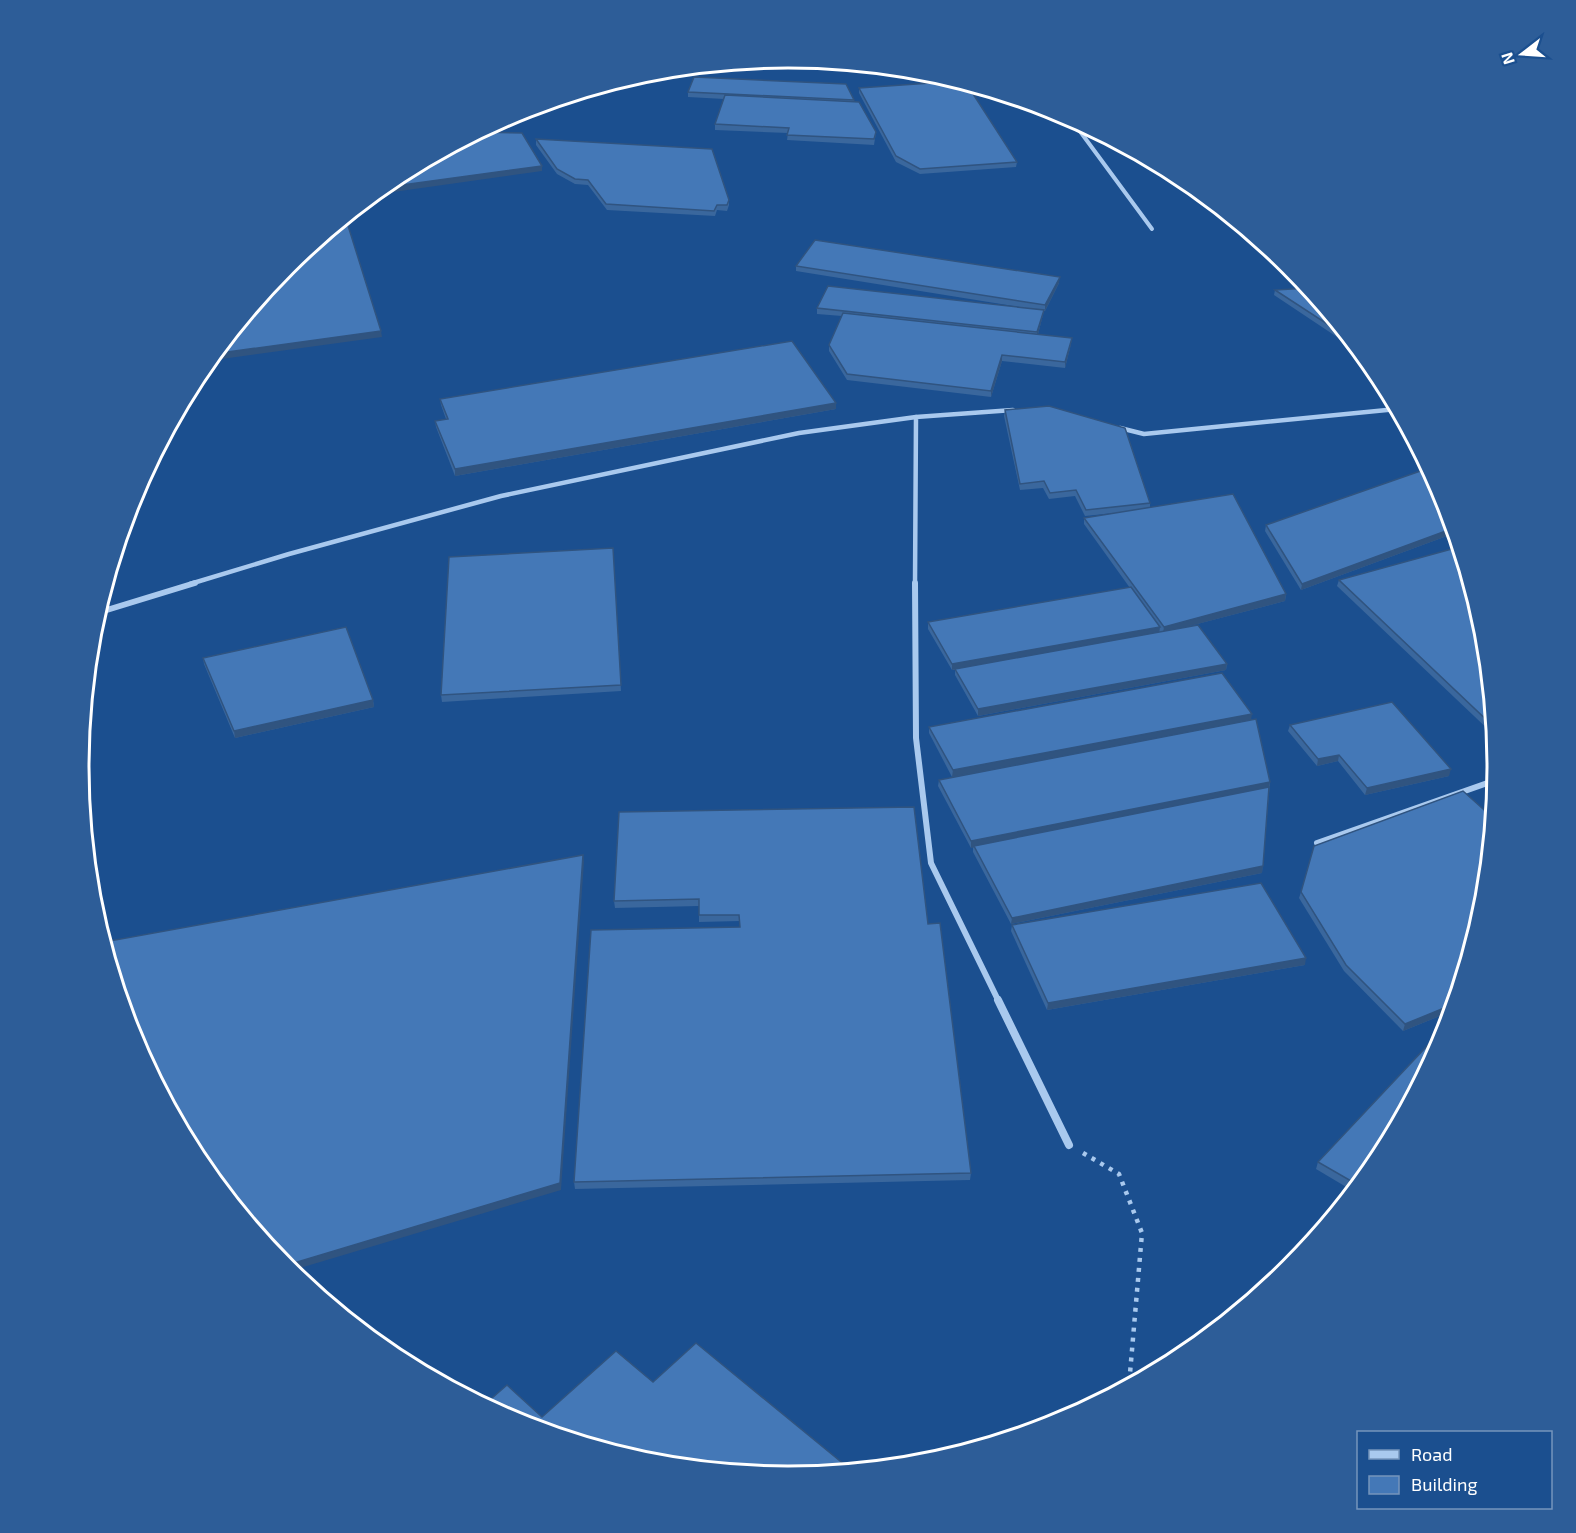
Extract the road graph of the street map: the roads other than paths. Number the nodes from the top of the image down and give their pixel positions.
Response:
1 (1081, 133) edge
2 (1152, 229) dead end
3 (1018, 410) edge
4 (1389, 410) edge
5 (916, 417) junction
6 (1112, 426) edge
7 (107, 610) edge
8 (1487, 783) edge
9 (1317, 843) edge
10 (1069, 1145) road end

1 - 2 street
3 - 5 street
4 - 6 street
5 - 7 street
5 - 10 street
8 - 9 street

